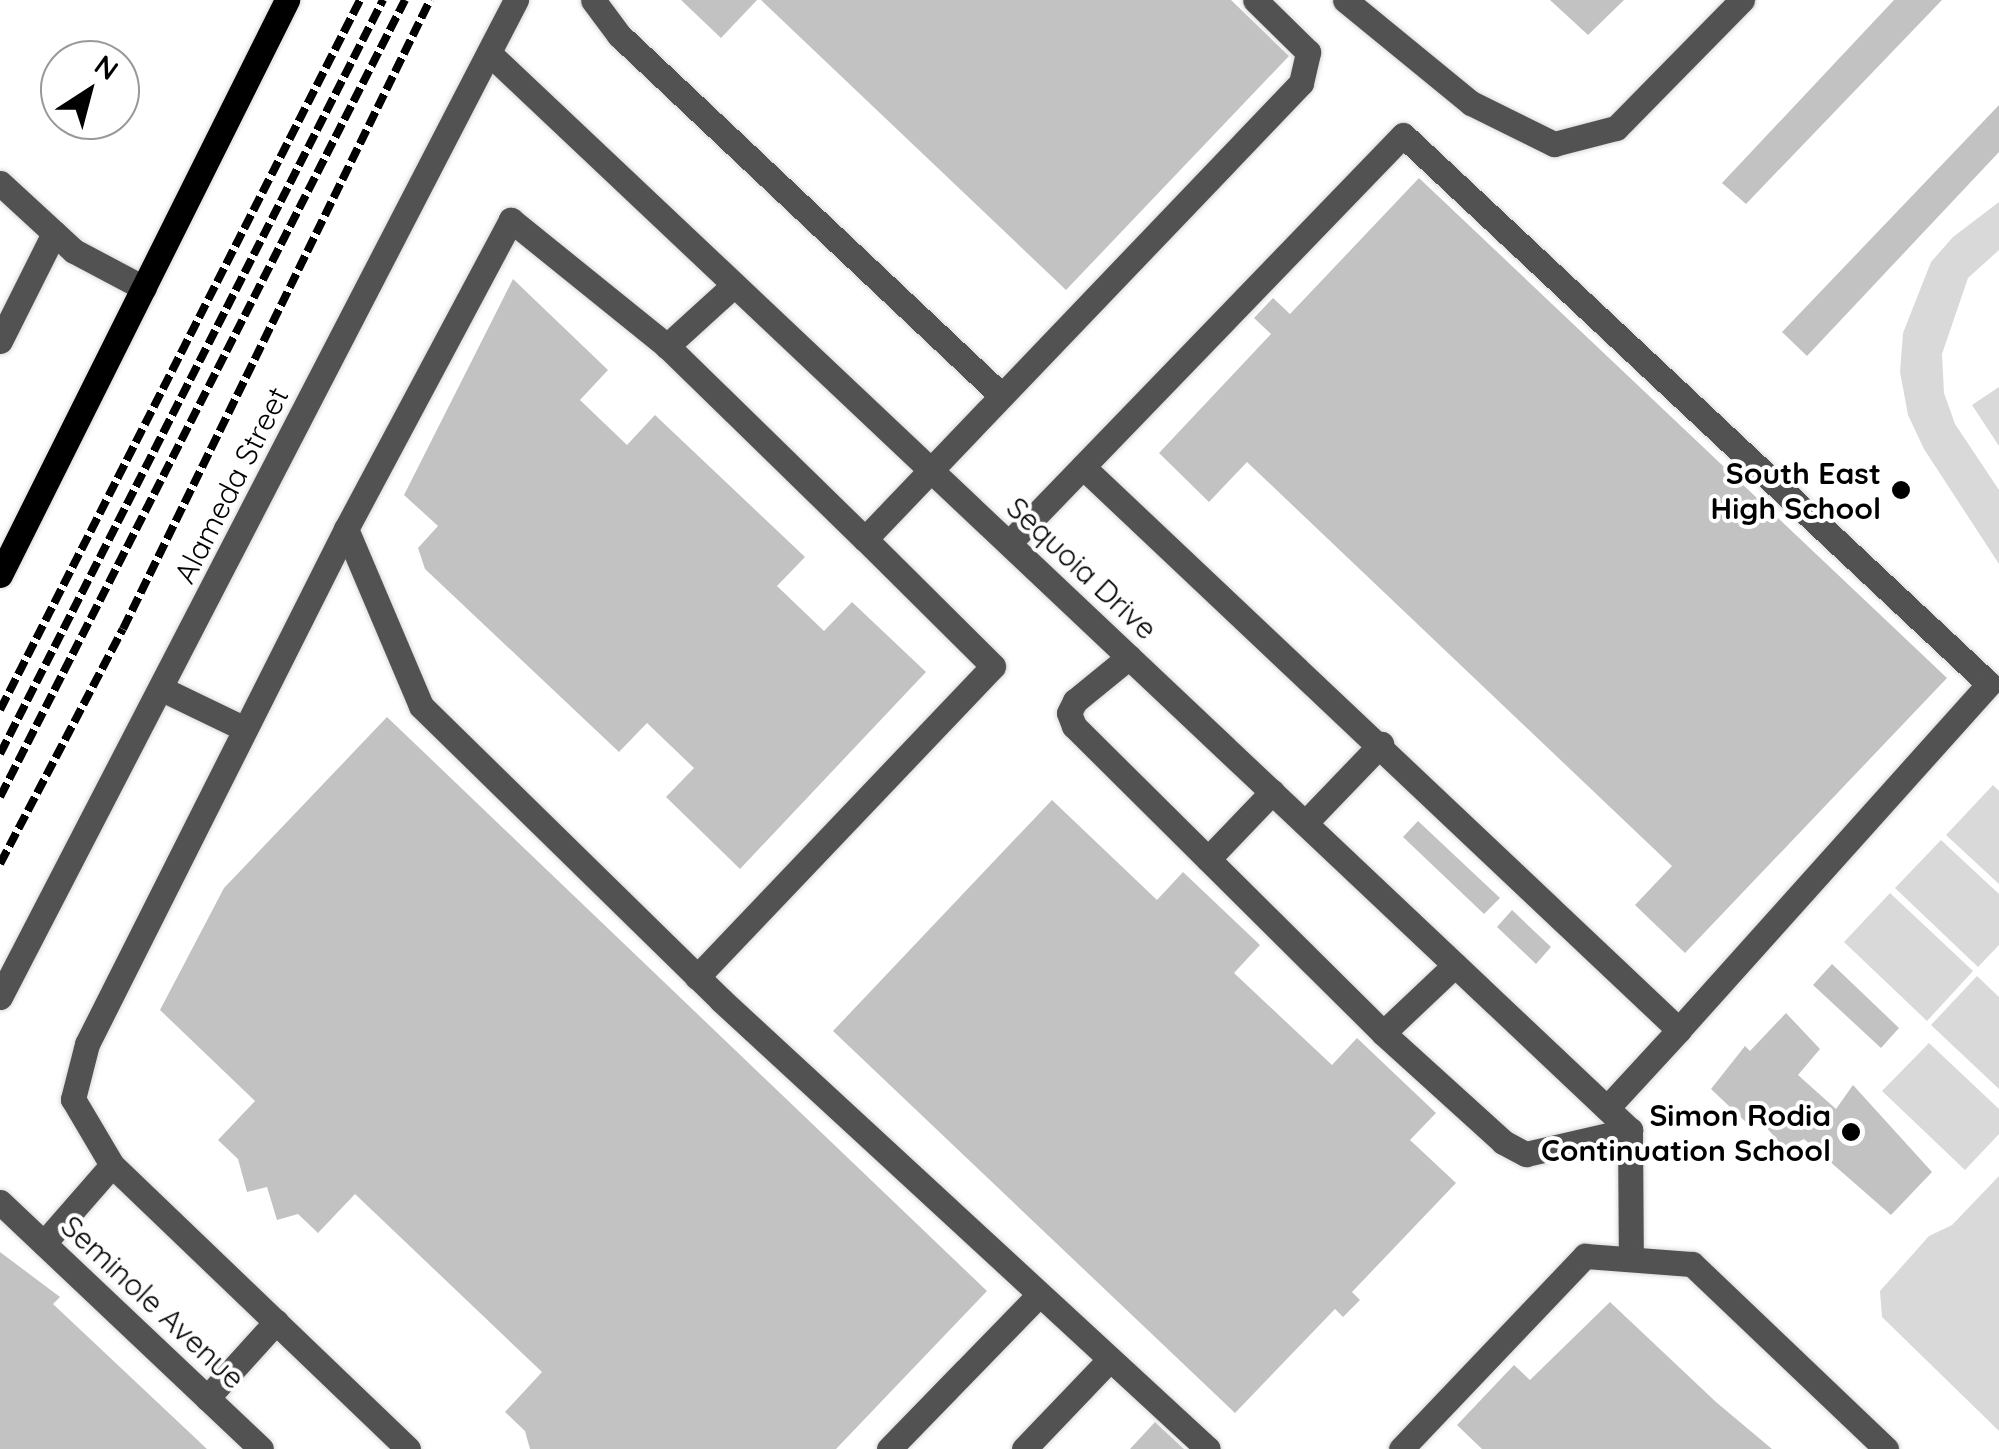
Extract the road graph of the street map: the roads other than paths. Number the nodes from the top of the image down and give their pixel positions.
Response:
1 (286, 0) edge
2 (516, 0) edge
3 (593, 0) edge
4 (1255, 0) edge
5 (1345, 0) edge
6 (1742, 0) edge
7 (490, 54) junction
8 (0, 183) edge
9 (54, 233) junction
10 (734, 285) junction
11 (144, 288) junction
12 (0, 341) edge
13 (667, 346) junction
14 (1001, 395) junction
15 (1082, 467) junction
16 (932, 471) junction
17 (346, 529) junction
18 (865, 539) junction
19 (1009, 543) junction
20 (7, 545) edge
21 (0, 575) edge
22 (1129, 657) junction
23 (162, 689) junction
24 (245, 729) junction
25 (1381, 744) junction
26 (1272, 792) junction
27 (1305, 822) junction
28 (1208, 859) junction
29 (1455, 964) junction
30 (698, 978) junction
31 (0, 997) edge
32 (1679, 1030) junction
33 (1384, 1034) junction
34 (1607, 1108) junction
35 (1630, 1130) junction
36 (112, 1165) junction
37 (0, 1202) edge
38 (44, 1243) junction
39 (1631, 1259) junction
40 (1038, 1295) junction
41 (276, 1322) junction
42 (1110, 1360) junction
43 (207, 1398) junction
44 (261, 1449) edge
45 (408, 1449) edge
46 (889, 1449) edge
47 (1024, 1449) edge
48 (1208, 1449) edge
49 (1401, 1449) edge
50 (1886, 1449) edge

1 - 11 main road
2 - 7 street, Alameda Street
3 - 14 street
4 - 14 street
5 - 6 street
7 - 10 street, Sequoia Drive
7 - 23 street, Alameda Street
8 - 9 street
9 - 11 street
9 - 12 street
10 - 13 street
10 - 16 street, Sequoia Drive
11 - 20 main road
13 - 17 street
13 - 18 street
14 - 16 street
15 - 19 street
15 - 25 street
15 - 32 street
16 - 18 street
16 - 19 street, Sequoia Drive
17 - 24 street
17 - 30 street
18 - 30 street
19 - 22 street, Sequoia Drive
20 - 21 main road
22 - 26 street, Sequoia Drive
22 - 28 street
23 - 24 street
23 - 31 street, Alameda Street
24 - 36 street
25 - 27 street
25 - 32 street
26 - 27 street, Sequoia Drive
26 - 28 street
27 - 29 street, Sequoia Drive
28 - 33 street
29 - 33 street
29 - 34 street, Sequoia Drive
30 - 40 street
32 - 34 street
33 - 35 street
34 - 35 street, Sequoia Drive
35 - 39 street
36 - 38 street
36 - 41 street
37 - 38 street, Seminole Avenue
38 - 43 street, Seminole Avenue
39 - 49 street
39 - 50 street
40 - 42 street
40 - 46 street
41 - 43 street
41 - 45 street
42 - 47 street
42 - 48 street
43 - 44 street, Seminole Avenue

